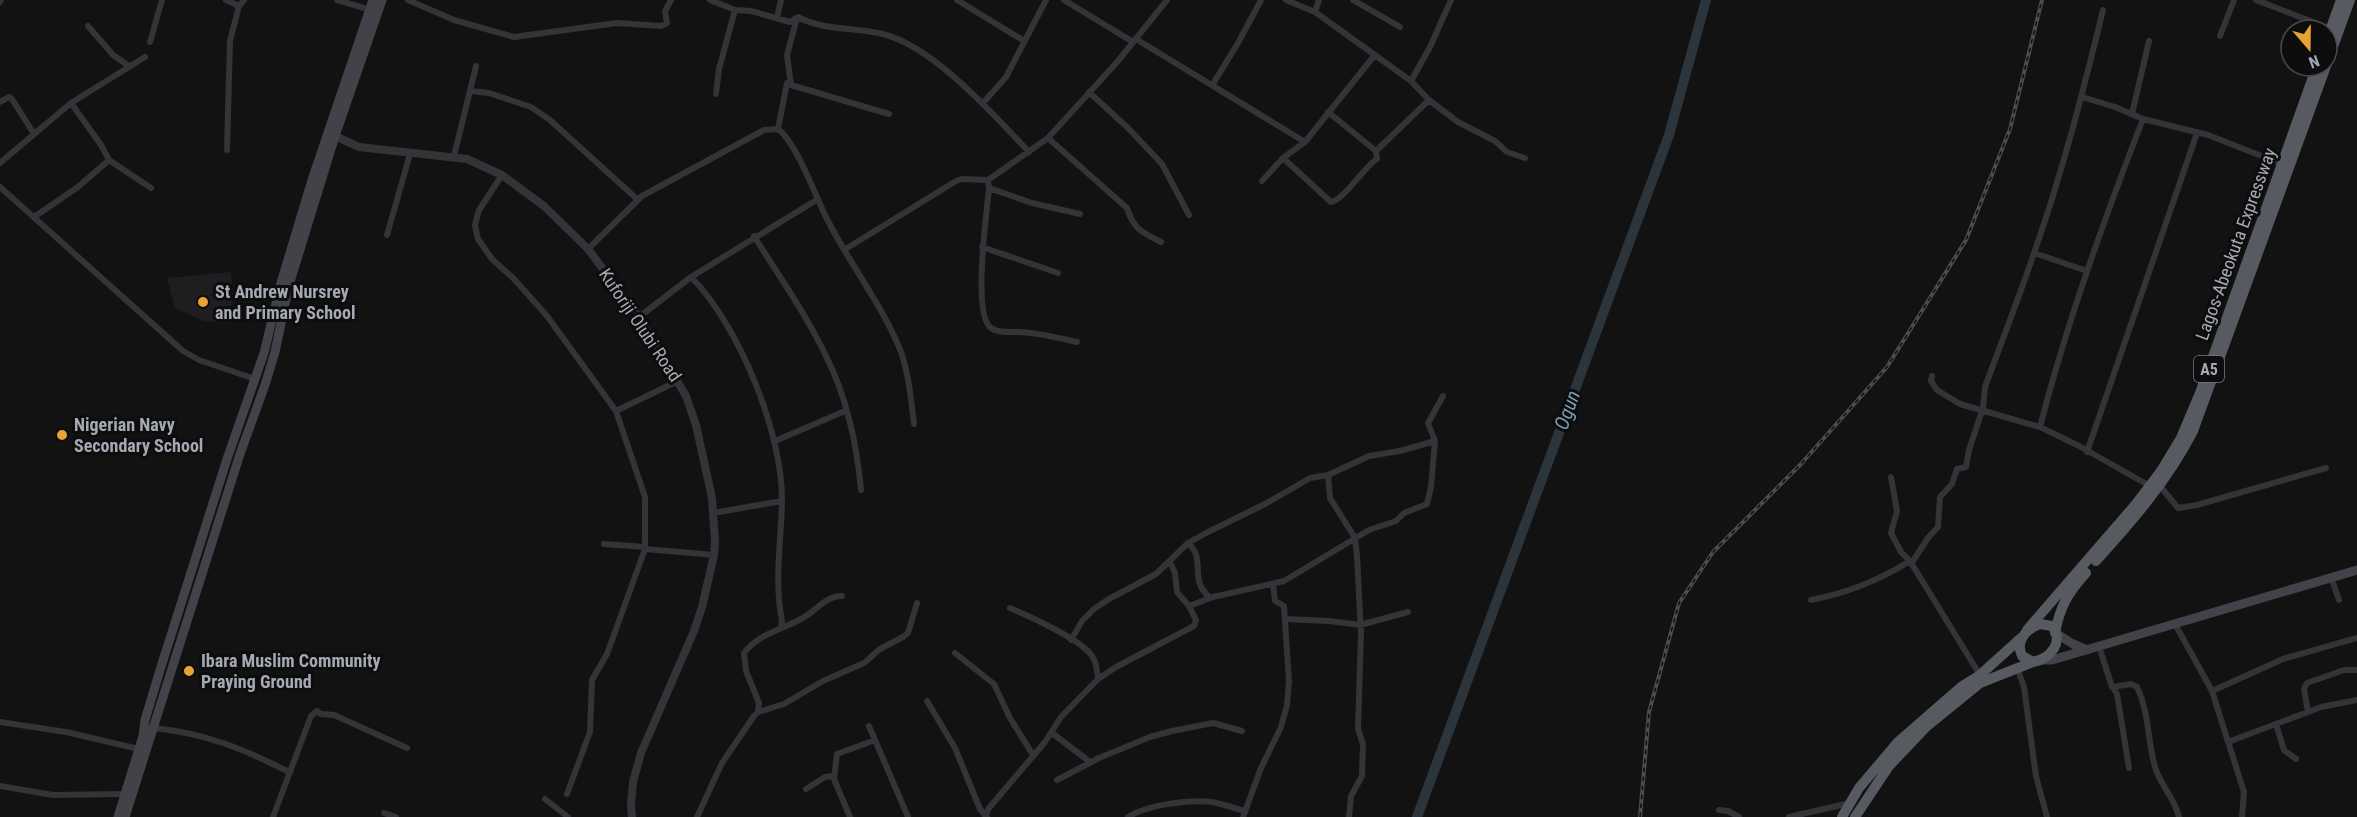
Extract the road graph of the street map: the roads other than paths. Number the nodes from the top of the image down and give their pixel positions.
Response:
1 (162, 0) edge
2 (226, 0) edge
3 (337, 0) edge
4 (374, 0) edge
5 (382, 0) edge
6 (408, 0) edge
7 (671, 0) edge
8 (710, 0) edge
9 (781, 0) edge
10 (957, 0) edge
11 (1046, 0) edge
12 (1064, 0) edge
13 (1167, 0) edge
14 (1261, 0) edge
15 (1287, 0) edge
16 (1319, 0) edge
17 (1353, 0) edge
18 (1451, 0) edge
19 (2234, 0) edge
20 (2256, 0) edge
21 (2341, 0) edge
22 (2350, 0) edge
23 (241, 3) edge
24 (371, 10) junction
25 (735, 10) junction
26 (2103, 10) dead end
27 (1315, 12) junction
28 (777, 18) junction
29 (798, 18) junction
30 (2295, 18) edge
31 (2335, 18) edge
32 (88, 26) dead end
33 (1400, 27) dead end
34 (2339, 29) edge
35 (2220, 36) dead end
36 (1135, 40) junction
37 (1024, 41) junction
38 (2149, 41) dead end
39 (150, 42) dead end
40 (359, 55) junction
41 (1374, 56) junction
42 (145, 57) dead end
43 (129, 66) junction
44 (476, 66) dead end
45 (2313, 78) edge
46 (2321, 78) edge
47 (1411, 81) junction
48 (1213, 84) junction
49 (791, 85) junction
50 (471, 91) junction
51 (1089, 92) junction
52 (716, 94) dead end
53 (2082, 97) junction
54 (1429, 100) junction
55 (0, 102) edge
56 (71, 103) junction
57 (983, 103) junction
58 (1328, 112) junction
59 (889, 114) dead end
60 (2132, 114) junction
61 (2143, 119) junction
62 (778, 129) junction
63 (2197, 133) junction
64 (34, 134) junction
65 (335, 136) junction
66 (1048, 138) junction
67 (1305, 142) junction
68 (227, 150) dead end
69 (1376, 151) junction
70 (1029, 152) junction
71 (410, 154) junction
72 (454, 156) junction
73 (1283, 158) junction
74 (1525, 158) dead end
75 (109, 160) junction
76 (0, 163) edge
77 (2282, 165) junction
78 (502, 175) junction
79 (988, 180) junction
80 (1262, 182) dead end
81 (0, 187) edge
82 (151, 188) dead end
83 (989, 188) junction
84 (637, 199) junction
85 (818, 199) junction
86 (1080, 214) dead end
87 (1189, 215) dead end
88 (34, 217) junction
89 (387, 235) dead end
90 (754, 237) junction
91 (1161, 242) dead end
92 (982, 247) junction
93 (588, 249) junction
94 (844, 250) junction
95 (2034, 253) junction
96 (2087, 271) junction
97 (1058, 273) dead end
98 (691, 277) junction
99 (285, 284) junction
100 (639, 317) junction
101 (1077, 342) dead end
102 (1932, 376) dead end
103 (255, 379) junction
104 (678, 381) junction
105 (1443, 396) dead end
106 (1982, 410) junction
107 (616, 411) junction
108 (845, 411) junction
109 (914, 424) dead end
110 (2040, 427) junction
111 (775, 441) junction
112 (1434, 441) junction
113 (2087, 452) junction
114 (2326, 468) dead end
115 (1328, 475) junction
116 (1891, 477) dead end
117 (2155, 486) junction
118 (861, 490) dead end
119 (782, 501) junction
120 (713, 513) junction
121 (1355, 538) junction
122 (1188, 543) junction
123 (604, 544) dead end
124 (645, 548) junction
125 (714, 555) junction
126 (1170, 562) junction
127 (1911, 563) junction
128 (2357, 570) edge
129 (2331, 578) junction
130 (1273, 584) junction
131 (842, 596) dead end
132 (1210, 598) junction
133 (1811, 600) dead end
134 (2339, 600) dead end
135 (917, 603) dead end
136 (1189, 606) junction
137 (1010, 608) dead end
138 (1408, 612) dead end
139 (1285, 619) junction
140 (2175, 624) junction
141 (1360, 625) junction
142 (781, 627) junction
143 (2056, 633) junction
144 (2024, 634) junction
145 (2357, 638) edge
146 (1071, 640) junction
147 (2099, 646) junction
148 (2087, 650) junction
149 (955, 653) dead end
150 (2038, 661) junction
151 (2018, 670) junction
152 (2357, 670) edge
153 (1980, 675) junction
154 (1098, 679) junction
155 (2112, 687) junction
156 (2212, 691) junction
157 (2357, 700) edge
158 (927, 701) dead end
159 (758, 712) junction
160 (2308, 712) junction
161 (0, 722) edge
162 (2276, 724) junction
163 (869, 726) dead end
164 (154, 728) junction
165 (1242, 731) dead end
166 (1052, 733) junction
167 (875, 740) junction
168 (2228, 742) junction
169 (407, 748) dead end
170 (139, 749) junction
171 (1033, 755) junction
172 (2296, 759) dead end
173 (1090, 762) junction
174 (2129, 768) dead end
175 (289, 772) junction
176 (834, 776) junction
177 (1058, 780) dead end
178 (0, 786) edge
179 (806, 789) dead end
180 (124, 794) junction
181 (567, 794) dead end
182 (545, 799) dead end
183 (1851, 802) junction
184 (1719, 810) dead end
185 (384, 813) dead end
186 (1244, 814) edge
187 (986, 816) edge
188 (118, 817) edge
189 (125, 817) edge
190 (273, 817) edge
191 (396, 817) edge
192 (568, 817) edge
193 (632, 817) edge
194 (697, 817) edge
195 (850, 817) edge
196 (908, 817) edge
197 (1128, 817) edge
198 (1348, 817) edge
199 (1739, 817) edge
200 (1789, 817) edge
201 (1842, 817) edge
202 (1855, 817) edge
203 (2047, 817) edge
204 (2179, 817) edge
205 (2242, 817) edge

1 - 39 street
2 - 23 street
3 - 24 street
4 - 24 main road
5 - 40 main road
6 - 7 street
8 - 25 street
9 - 28 street
10 - 37 street
11 - 37 street
12 - 36 street
13 - 36 street
14 - 48 street
15 - 27 street
16 - 27 street
17 - 33 street
18 - 47 street
19 - 35 street
20 - 30 street
21 - 31 highway
22 - 34 highway, Lagos-Abeokuta Expressway / A5
23 - 68 street
24 - 40 main road
25 - 28 street
25 - 52 street
26 - 53 street
27 - 41 street
28 - 29 street
29 - 49 street
29 - 57 street
32 - 43 street
36 - 48 street
36 - 51 street
37 - 57 street
38 - 60 street
40 - 65 main road
40 - 99 main road
41 - 47 street
41 - 58 street
42 - 43 street
43 - 56 street
44 - 50 street
45 - 77 highway, Lagos-Abeokuta Expressway / A5
46 - 117 highway, Lagos-Abeokuta Expressway / A5
47 - 54 street
48 - 67 street
49 - 59 street
49 - 62 street
50 - 72 street
50 - 84 street
51 - 66 street
51 - 87 street
53 - 60 street
53 - 95 street
54 - 69 street
54 - 74 street
55 - 64 street
56 - 64 street
56 - 75 street
57 - 70 street
58 - 67 street
58 - 69 street
60 - 61 street
61 - 63 street
61 - 96 street
62 - 84 street
62 - 85 street
63 - 77 street
63 - 113 street
64 - 76 street
65 - 71 street, Kuforiji Olubi Road
65 - 99 main road
66 - 70 street
66 - 91 street
67 - 73 street
69 - 73 street
70 - 79 street
71 - 72 street, Kuforiji Olubi Road
71 - 89 street
72 - 78 street, Kuforiji Olubi Road
73 - 80 street
75 - 82 street
75 - 88 street
77 - 117 highway, Lagos-Abeokuta Expressway / A5
78 - 93 street, Kuforiji Olubi Road
78 - 107 street
79 - 83 street
79 - 94 street
81 - 88 street
83 - 86 street
83 - 92 street
84 - 93 street
85 - 90 street
85 - 94 street
88 - 103 street
90 - 98 street
90 - 108 street
92 - 97 street
92 - 101 street
93 - 100 street, Kuforiji Olubi Road
94 - 109 street
95 - 96 street
95 - 106 street
96 - 110 street
98 - 100 street
98 - 111 street
99 - 103 main road
99 - 164 main road
100 - 104 street, Kuforiji Olubi Road
102 - 106 street
103 - 170 main road
104 - 107 street
104 - 120 street, Kuforiji Olubi Road
105 - 112 street
106 - 110 street
106 - 127 street
107 - 124 street
108 - 111 street
108 - 118 street
110 - 113 street
111 - 119 street
112 - 115 street
112 - 121 street
113 - 117 street
114 - 117 street
115 - 121 street
115 - 122 street
116 - 127 street
117 - 143 highway, Lagos-Abeokuta Expressway / A5
117 - 144 highway, Lagos-Abeokuta Expressway / A5
119 - 120 street
119 - 142 street
120 - 125 street, Kuforiji Olubi Road
121 - 130 street
121 - 141 street
122 - 126 street
122 - 132 street
123 - 124 street
124 - 125 street
124 - 181 street
125 - 193 street, Kuforiji Olubi Road
126 - 136 street
126 - 146 street
127 - 133 street
127 - 153 street
128 - 129 main road
129 - 134 street
129 - 140 main road
130 - 132 street
130 - 139 street
131 - 142 street
132 - 136 street
135 - 159 street
136 - 154 street
137 - 146 street
138 - 141 street
139 - 141 street
139 - 186 street
140 - 147 main road
140 - 156 street
141 - 198 street
142 - 159 street
143 - 144 highway
143 - 148 main road
143 - 150 highway, A5
144 - 150 highway
144 - 153 highway, Lagos-Abeokuta Expressway / A5
145 - 156 street
146 - 154 street
147 - 148 main road
147 - 155 street
148 - 150 main road
149 - 171 street
150 - 151 highway
151 - 202 highway
151 - 203 street
152 - 160 street
153 - 183 highway, Lagos-Abeokuta Expressway / A5
154 - 166 street
155 - 174 street
155 - 204 street
156 - 168 street
157 - 160 street
158 - 187 street
159 - 194 street
160 - 162 street
161 - 170 street
162 - 168 street
162 - 172 street
163 - 167 street
164 - 175 street
164 - 189 main road
165 - 173 street
166 - 171 street
166 - 173 street
167 - 176 street
167 - 196 street
168 - 205 street
169 - 175 street
170 - 180 main road
171 - 187 street
173 - 177 street
175 - 190 street
176 - 179 street
176 - 195 street
178 - 180 street
180 - 188 main road
182 - 192 street
183 - 200 street
183 - 201 highway, Lagos-Abeokuta Expressway / A5
184 - 199 street
185 - 191 street
186 - 197 street

